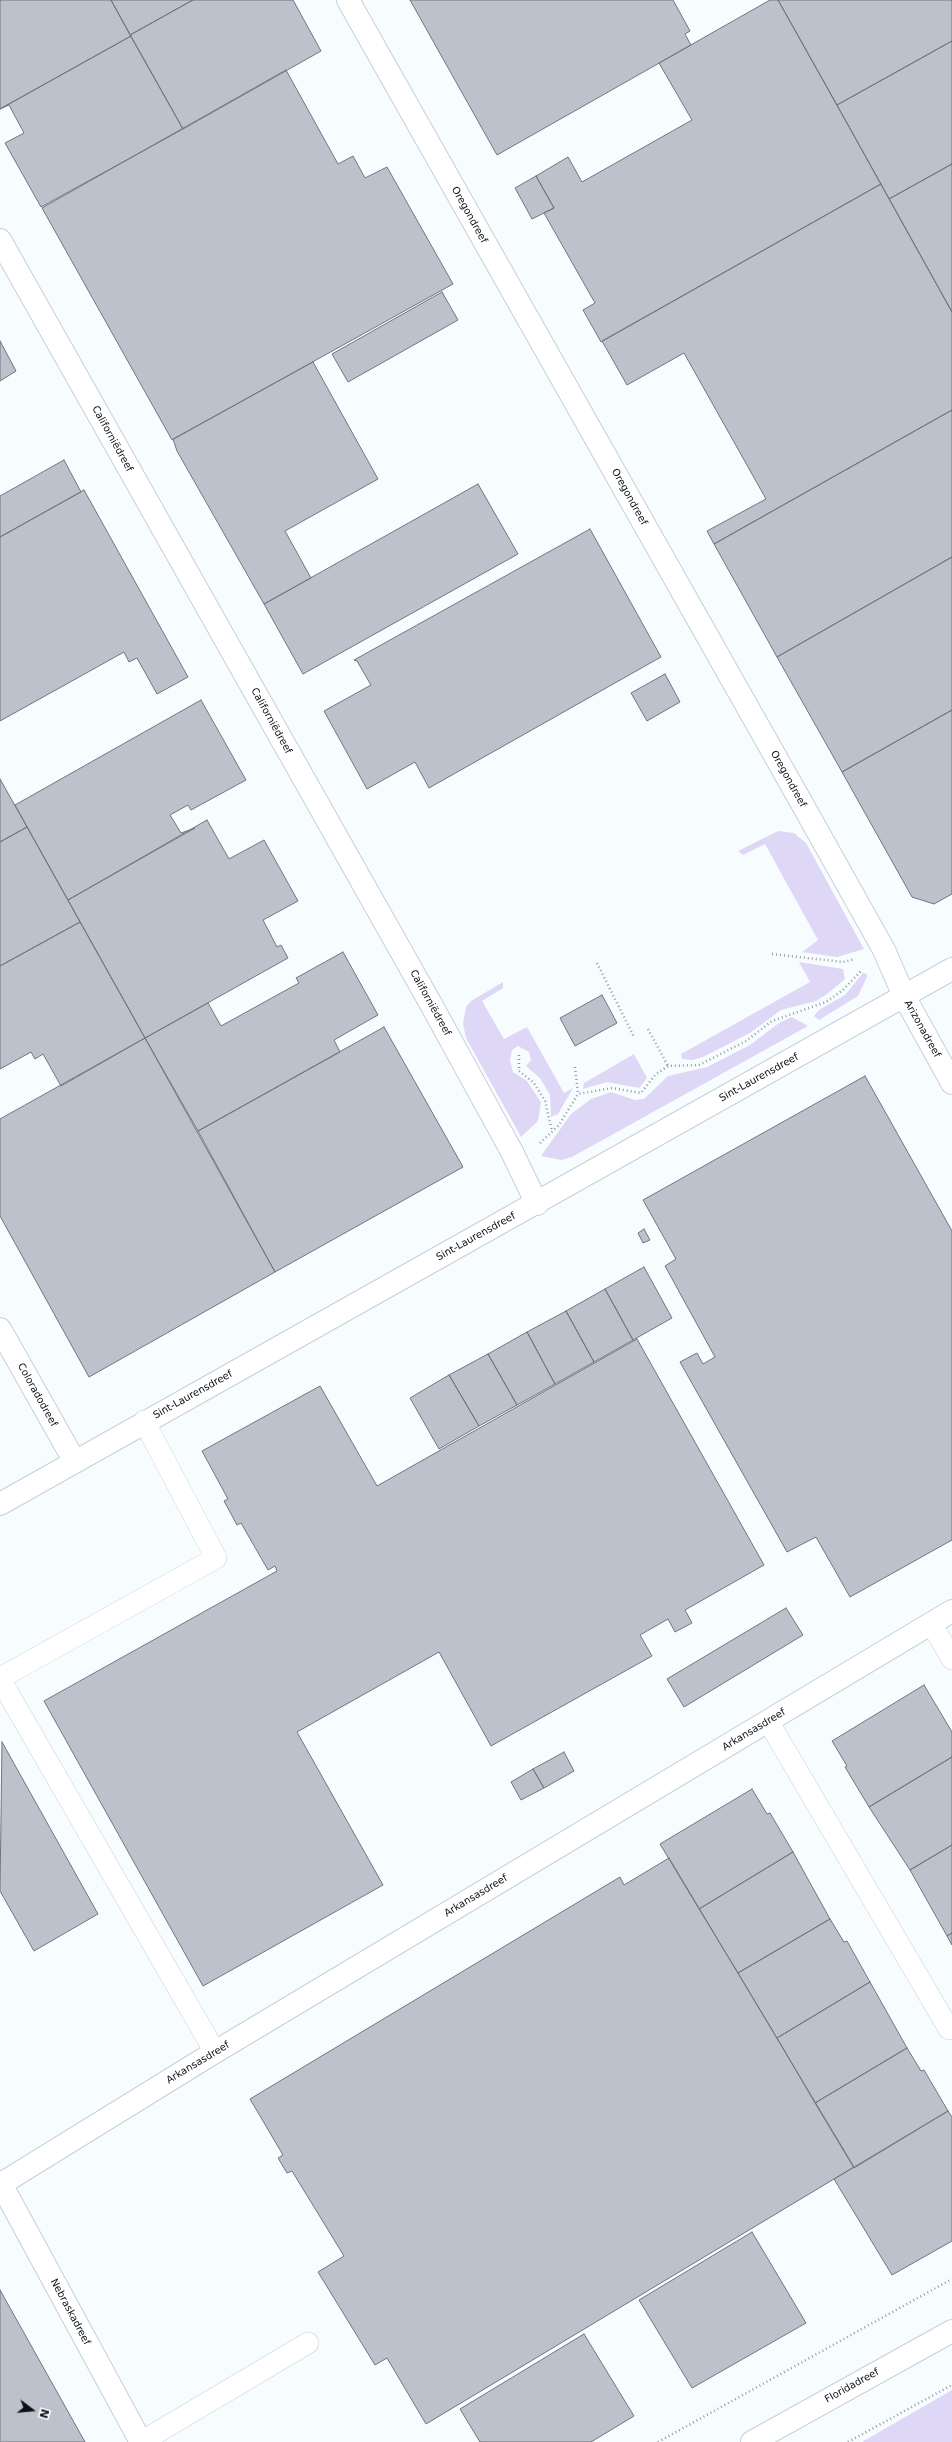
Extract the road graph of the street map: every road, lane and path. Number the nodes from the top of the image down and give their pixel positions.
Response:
1 (348, 0) edge
2 (0, 240) edge
3 (772, 954) dead end
4 (878, 956) junction
5 (597, 963) dead end
6 (952, 969) edge
7 (904, 996) junction
8 (648, 1029) dead end
9 (634, 1037) dead end
10 (519, 1055) dead end
11 (668, 1066) junction
12 (575, 1067) dead end
13 (952, 1083) edge
14 (578, 1094) junction
15 (552, 1132) junction
16 (512, 1152) junction
17 (537, 1204) junction
18 (0, 1329) edge
19 (144, 1421) junction
20 (75, 1462) junction
21 (0, 1504) edge
22 (952, 1611) edge
23 (931, 1623) junction
24 (952, 1659) edge
25 (0, 1679) edge
26 (768, 1721) junction
27 (949, 2029) dead end
28 (215, 2052) junction
29 (0, 2183) edge
30 (952, 2279) edge
31 (952, 2331) edge
32 (308, 2342) dead end
33 (952, 2385) edge
34 (141, 2442) edge
35 (658, 2442) edge
36 (752, 2442) edge
37 (848, 2442) edge

1 - 4 street, Oregondreef
2 - 16 street, Californiëdreef
3 - 4 path
4 - 7 street, Oregondreef
4 - 11 path
5 - 9 path
6 - 7 street, Sint-Laurensdreef
7 - 13 street, Arizonadreef
7 - 17 street, Sint-Laurensdreef
8 - 11 path
10 - 15 path
11 - 14 path
12 - 14 path
14 - 15 path
15 - 16 path
16 - 17 street, Californiëdreef
17 - 19 street, Sint-Laurensdreef
18 - 20 street, Coloradodreef
19 - 20 street, Sint-Laurensdreef
19 - 25 lane
20 - 21 street, Sint-Laurensdreef
22 - 23 street, Arkansasdreef
23 - 24 lane
23 - 26 street, Arkansasdreef
25 - 28 lane
26 - 27 lane
26 - 28 street, Arkansasdreef
28 - 29 street, Arkansasdreef
29 - 34 street, Nebraskadreef
30 - 35 path
31 - 36 street, Floridadreef
32 - 34 lane
33 - 37 path

